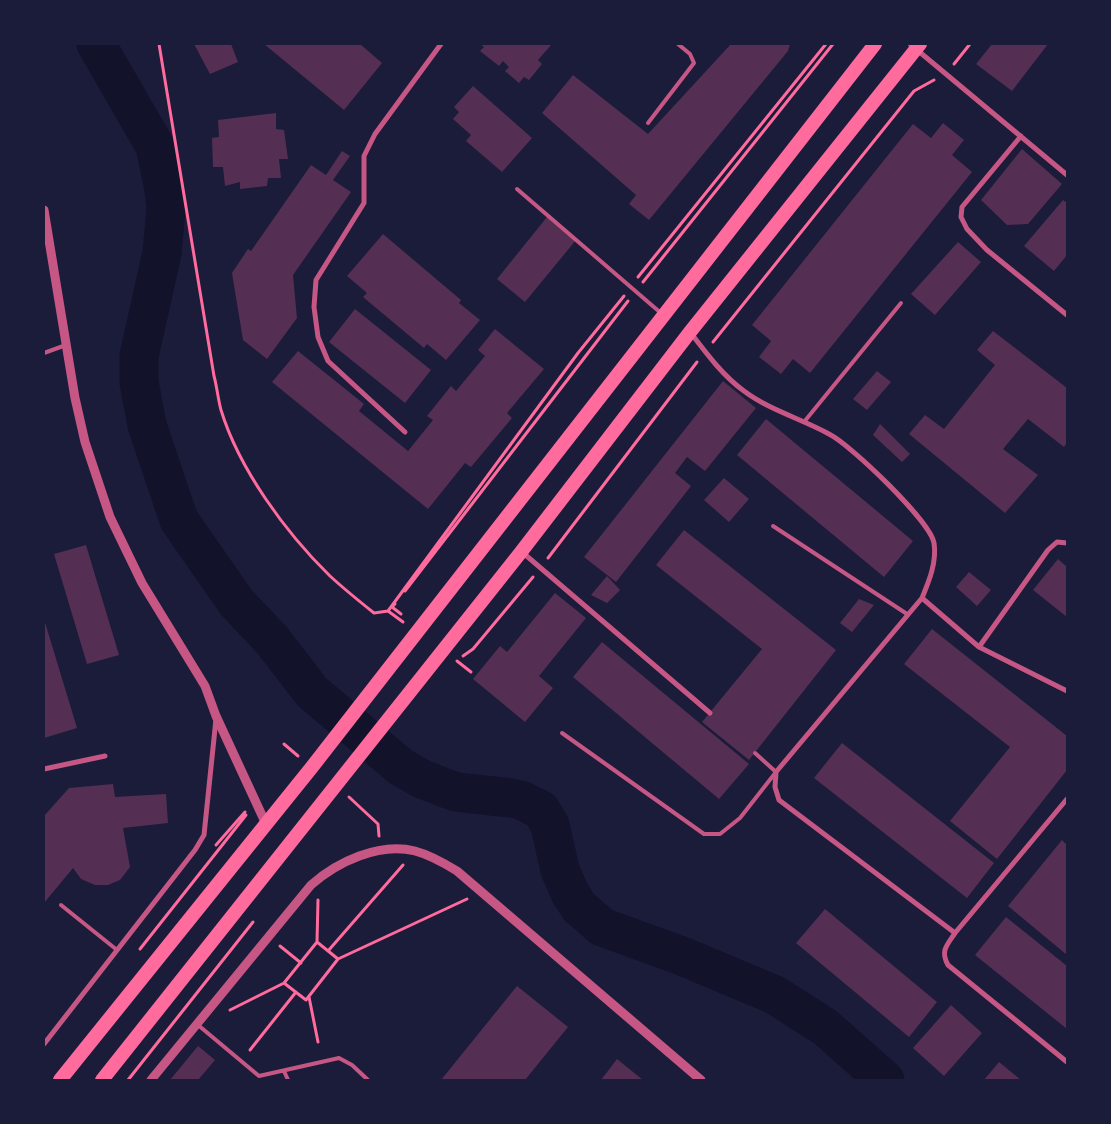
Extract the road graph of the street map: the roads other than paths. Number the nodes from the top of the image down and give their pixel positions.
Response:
1 (441, 44) edge
2 (678, 44) edge
3 (875, 44) edge
4 (916, 45) edge
5 (648, 123) dead end
6 (1021, 136) junction
7 (1067, 175) edge
8 (517, 189) dead end
9 (44, 210) edge
10 (901, 303) dead end
11 (664, 315) junction
12 (1067, 315) edge
13 (690, 332) junction
14 (66, 344) junction
15 (44, 353) edge
16 (804, 422) junction
17 (405, 432) dead end
18 (773, 526) dead end
19 (1067, 542) edge
20 (521, 552) junction
21 (922, 598) junction
22 (907, 614) junction
23 (980, 647) junction
24 (1067, 691) edge
25 (710, 713) dead end
26 (216, 716) junction
27 (562, 733) dead end
28 (755, 753) dead end
29 (105, 756) dead end
30 (44, 769) edge
31 (776, 772) junction
32 (1067, 799) edge
33 (266, 824) junction
34 (60, 905) dead end
35 (955, 933) junction
36 (117, 950) junction
37 (196, 1024) junction
38 (44, 1044) edge
39 (1067, 1062) edge
40 (284, 1071) junction
41 (60, 1080) edge
42 (102, 1080) edge
43 (151, 1080) edge
44 (288, 1080) edge
45 (368, 1080) edge
46 (701, 1080) edge

1 - 17 street
2 - 5 lane
3 - 11 highway
4 - 6 street
4 - 13 highway
6 - 7 street
6 - 12 street
8 - 11 lane
9 - 14 street
10 - 16 lane
11 - 33 highway
13 - 16 street
13 - 20 highway
14 - 15 lane
14 - 26 street
16 - 21 street
18 - 22 lane
19 - 23 street
20 - 25 street
20 - 42 highway
21 - 22 street
21 - 23 street
22 - 31 street
23 - 24 street
26 - 33 street
26 - 36 street
27 - 31 lane
28 - 31 lane
29 - 30 street
31 - 35 street
32 - 35 street
33 - 41 highway
34 - 36 lane
35 - 39 street
36 - 38 street
37 - 40 lane
37 - 43 street
37 - 46 street
40 - 44 lane
40 - 45 lane

